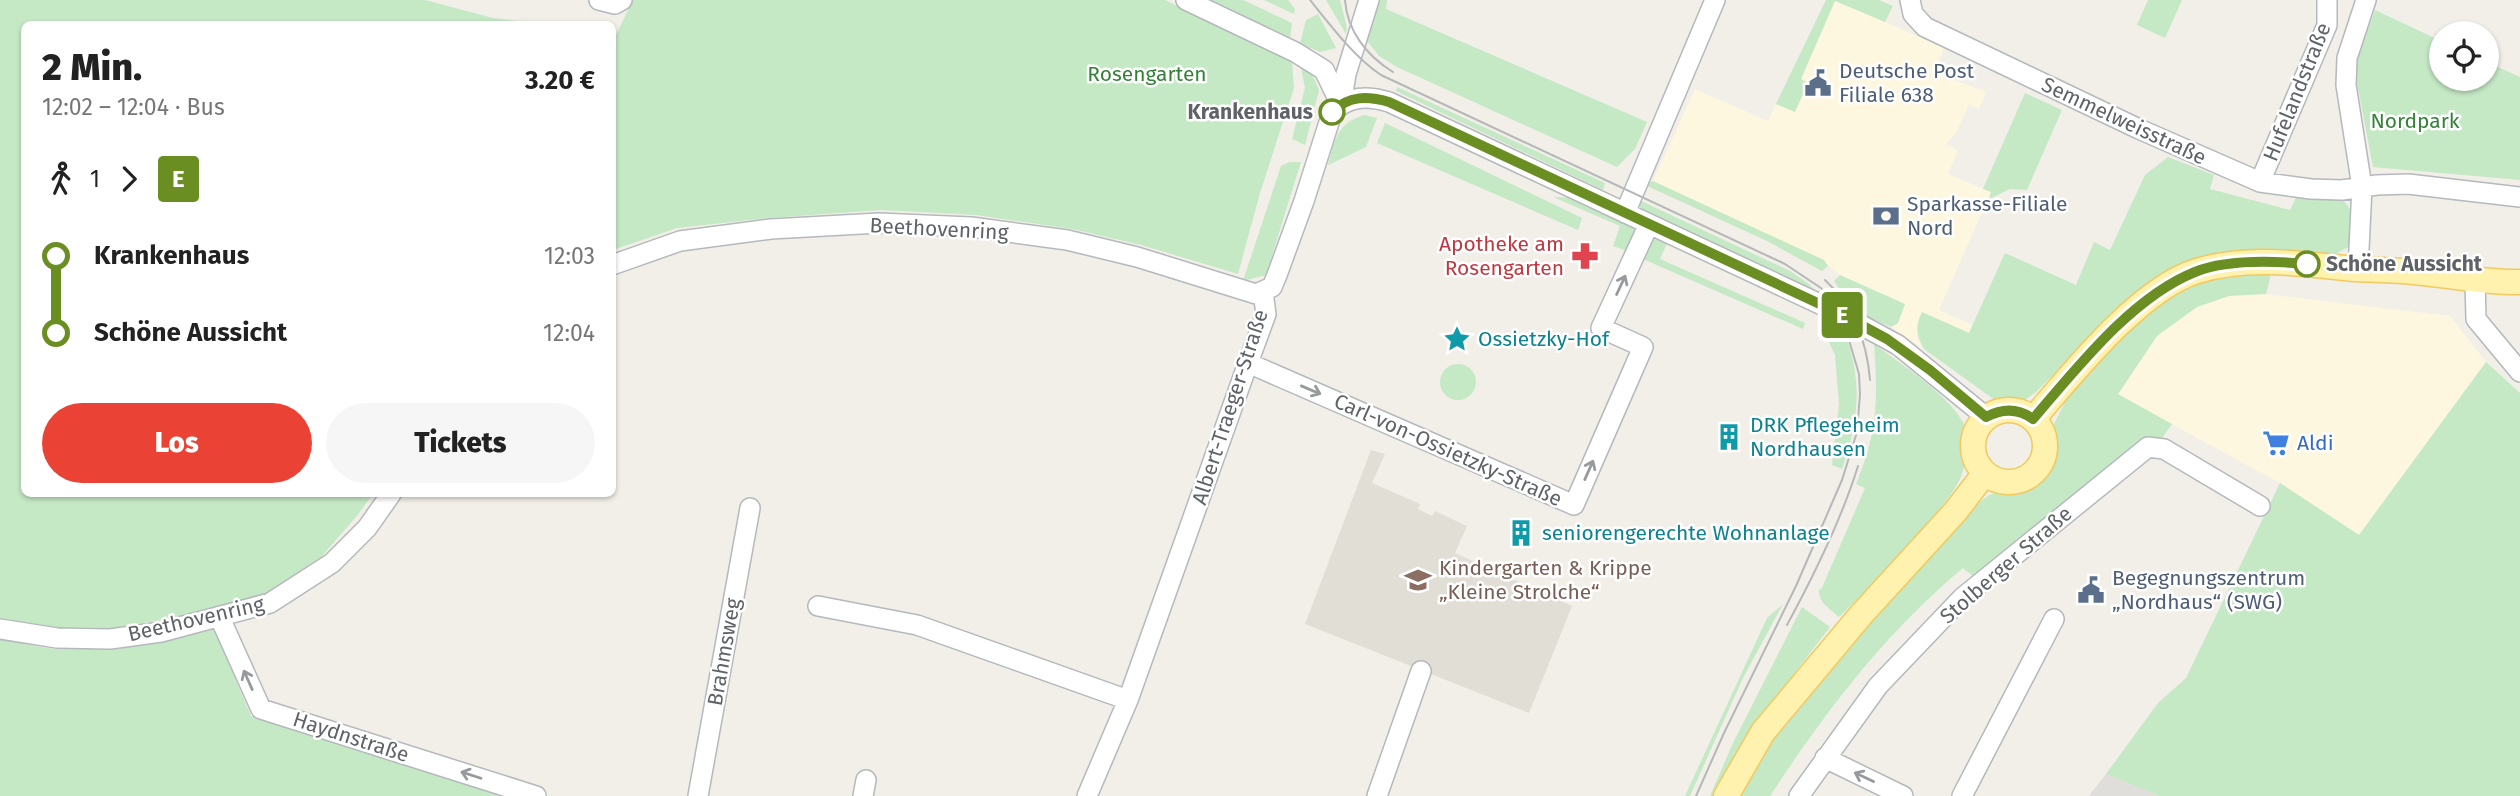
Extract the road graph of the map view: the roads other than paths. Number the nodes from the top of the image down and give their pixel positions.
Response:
1 (599, 0) edge
2 (622, 0) edge
3 (1186, 0) edge
4 (1369, 0) edge
5 (1715, 0) edge
6 (2327, 0) edge
7 (2366, 0) edge
8 (1911, 7) edge
9 (1341, 105) junction
10 (2260, 182) junction
11 (2362, 187) junction
12 (2520, 197) edge
13 (1625, 213) junction
14 (1648, 224) junction
15 (616, 264) edge
16 (2358, 269) junction
17 (2476, 279) junction
18 (2520, 282) edge
19 (1263, 292) junction
20 (1248, 363) junction
21 (2520, 372) edge
22 (1986, 417) junction
23 (2033, 419) junction
24 (1985, 473) junction
25 (389, 497) edge
26 (2260, 506) dead end
27 (750, 508) dead end
28 (818, 606) dead end
29 (220, 618) junction
30 (2054, 619) dead end
31 (0, 629) edge
32 (1421, 671) dead end
33 (1128, 700) junction
34 (1825, 758) junction
35 (536, 796) edge
36 (698, 796) edge
37 (1087, 796) edge
38 (1377, 796) edge
39 (1726, 796) edge
40 (1799, 796) edge
41 (1903, 796) edge
42 (1962, 796) edge

1 - 2 street
3 - 9 street
4 - 9 street, Albert-Traeger-Straße
5 - 13 street
6 - 10 street, Hufelandstraße
7 - 11 street, Hufelandstraße
8 - 10 street, Semmelweisstraße
9 - 13 street
9 - 19 street, Albert-Traeger-Straße
10 - 11 street, Semmelweisstraße
11 - 12 street, Semmelweisstraße
11 - 16 street, Hufelandstraße
13 - 14 street
20 -> 14 street, Carl-von-Ossietzky-Straße
14 - 22 street
15 - 19 street, Beethovenring
16 - 17 main road
16 - 23 main road
17 - 18 main road
17 - 21 street
19 - 20 street, Albert-Traeger-Straße
20 - 33 street, Albert-Traeger-Straße
22 - 23 main road
22 - 24 main road
23 - 24 main road
24 - 39 main road
25 - 29 street, Beethovenring
26 - 34 street, Stolberger Straße
27 - 36 street, Brahmsweg
28 - 33 street
29 - 31 street, Beethovenring
35 -> 29 street, Haydnstraße
30 - 42 street
32 - 38 street
33 - 37 street, Albert-Traeger-Straße
34 - 40 street, Stolberger Straße
41 -> 34 street

